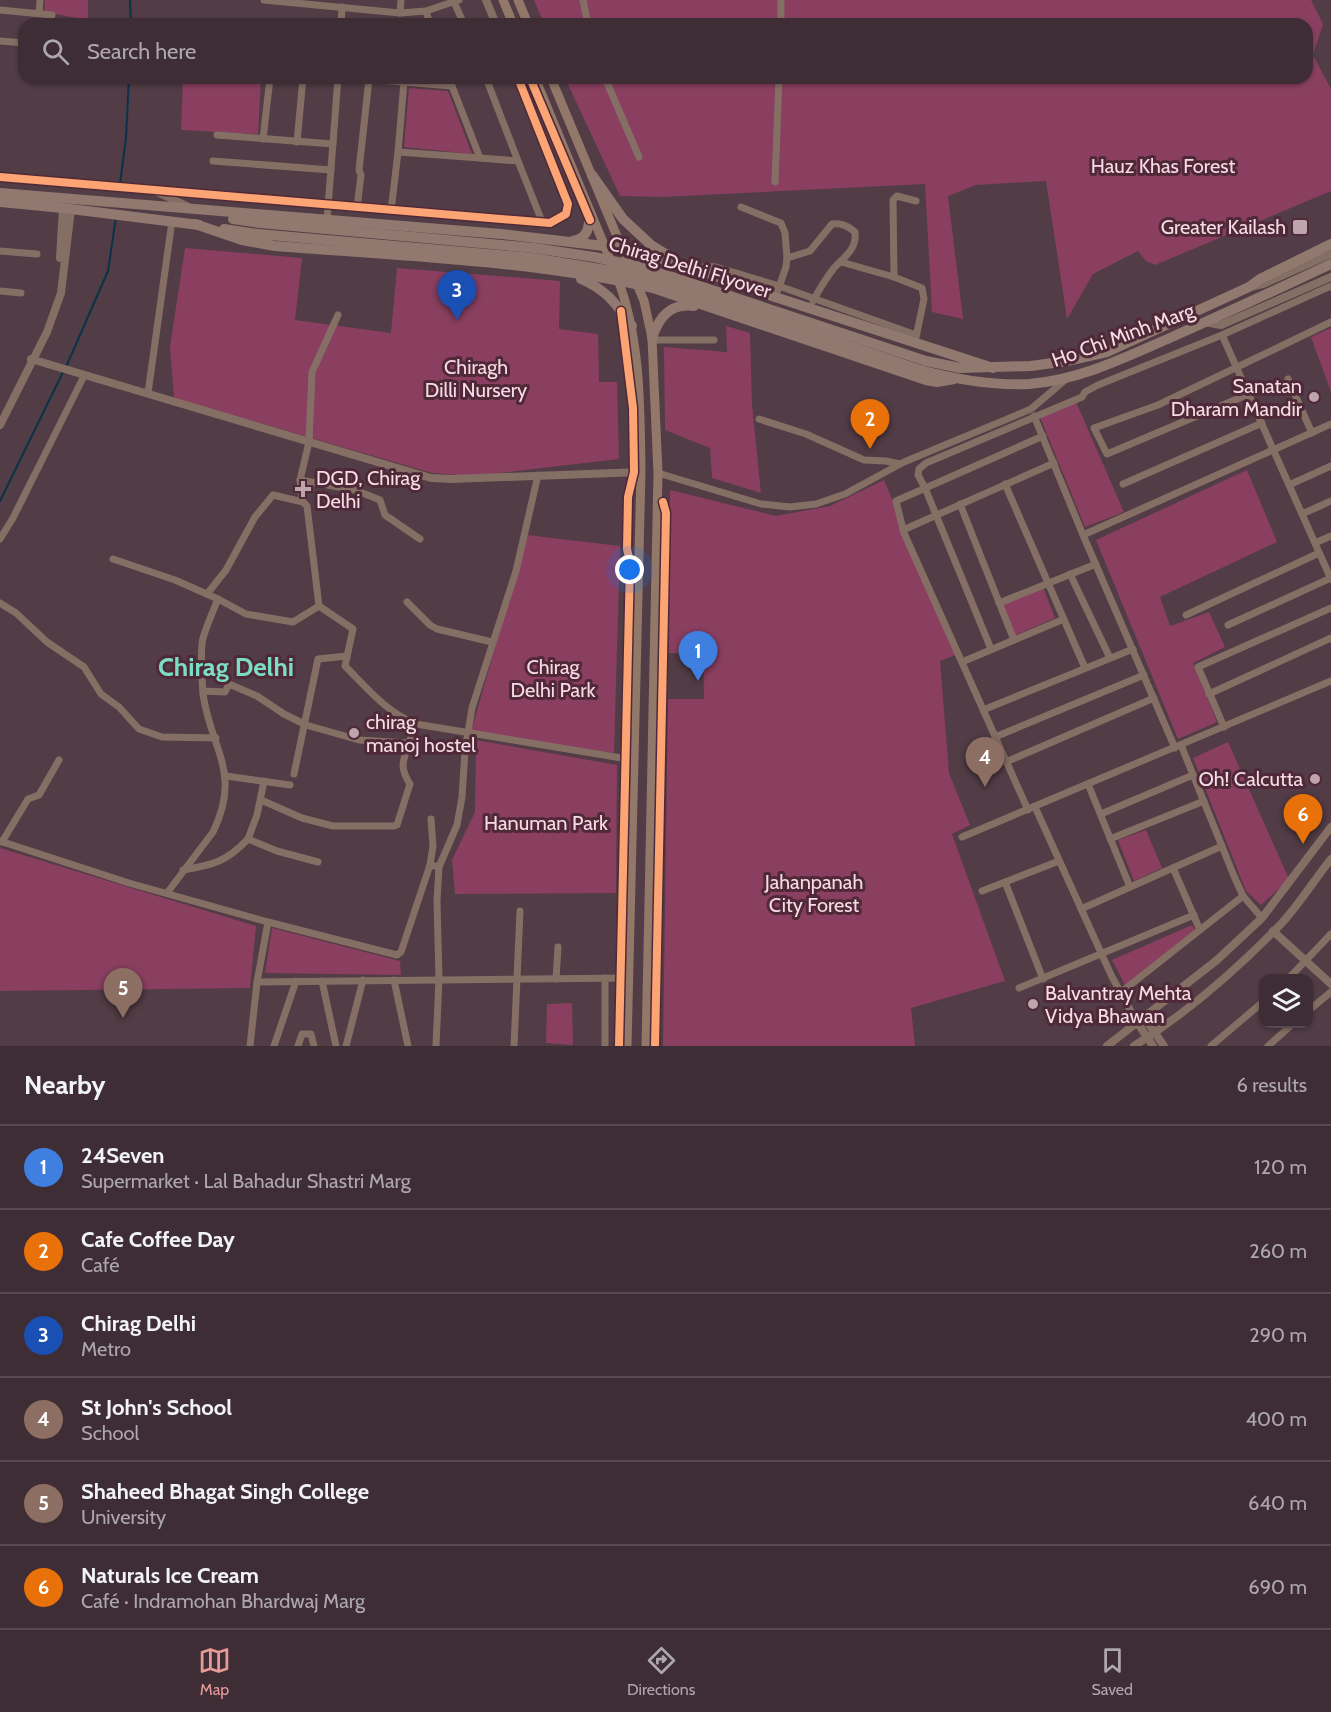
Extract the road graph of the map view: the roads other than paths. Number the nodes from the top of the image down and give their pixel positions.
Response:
1 (40, 0) edge
2 (264, 0) edge
3 (401, 0) edge
4 (486, 0) edge
5 (503, 0) edge
6 (518, 0) edge
7 (583, 0) edge
8 (781, 0) edge
9 (456, 1) edge
10 (342, 7) junction
11 (0, 9) edge
12 (426, 11) junction
13 (39, 13) junction
14 (400, 13) junction
15 (52, 15) dead end
16 (341, 18) edge
17 (428, 18) edge
18 (462, 18) edge
19 (494, 18) edge
20 (510, 18) edge
21 (526, 18) edge
22 (587, 18) edge
23 (781, 18) edge
24 (0, 41) edge
25 (18, 42) edge
26 (269, 84) edge
27 (302, 84) edge
28 (338, 84) edge
29 (368, 84) edge
30 (404, 84) edge
31 (428, 84) edge
32 (488, 84) edge
33 (520, 84) edge
34 (537, 84) edge
35 (554, 84) edge
36 (608, 84) edge
37 (779, 84) edge
38 (452, 86) joint
39 (217, 135) dead end
40 (263, 139) junction
41 (297, 142) junction
42 (333, 144) junction
43 (398, 152) junction
44 (639, 157) dead end
45 (480, 158) junction
46 (518, 161) junction
47 (213, 162) dead end
48 (331, 170) junction
49 (592, 175) junction
50 (0, 177) edge
51 (775, 182) dead end
52 (154, 191) junction
53 (0, 193) edge
54 (916, 201) dead end
55 (0, 202) edge
56 (68, 205) junction
57 (328, 205) junction
58 (155, 207) junction
59 (741, 207) dead end
60 (357, 208) junction
61 (194, 209) junction
62 (391, 211) junction
63 (590, 212) junction
64 (327, 220) junction
65 (172, 222) junction
66 (195, 224) junction
67 (543, 224) junction
68 (259, 228) junction
69 (435, 229) junction
70 (566, 242) junction
71 (1331, 244) edge
72 (604, 246) junction
73 (623, 250) junction
74 (0, 251) edge
75 (37, 254) dead end
76 (1331, 254) edge
77 (787, 258) junction
78 (432, 259) junction
79 (841, 262) junction
80 (681, 264) junction
81 (1331, 264) edge
82 (697, 270) junction
83 (564, 272) junction
84 (894, 277) junction
85 (1331, 277) edge
86 (618, 280) junction
87 (638, 285) junction
88 (779, 286) junction
89 (1331, 286) edge
90 (1249, 287) junction
91 (0, 291) edge
92 (21, 293) dead end
93 (774, 297) junction
94 (811, 304) junction
95 (715, 309) junction
96 (338, 315) dead end
97 (1204, 322) junction
98 (1331, 322) edge
99 (763, 324) junction
100 (632, 326) junction
101 (1222, 335) junction
102 (652, 339) junction
103 (714, 339) dead end
104 (916, 339) junction
105 (32, 359) junction
106 (923, 366) junction
107 (993, 368) junction
108 (1237, 368) junction
109 (80, 375) junction
110 (1069, 377) junction
111 (954, 378) junction
112 (1288, 380) dead end
113 (148, 393) junction
114 (1249, 394) junction
115 (1031, 409) junction
116 (0, 416) edge
117 (1035, 418) junction
118 (759, 419) dead end
119 (1262, 423) junction
120 (1331, 424) edge
121 (0, 425) edge
122 (1312, 433) junction
123 (1042, 436) junction
124 (309, 442) junction
125 (1273, 450) junction
126 (1054, 463) junction
127 (900, 464) junction
128 (1331, 466) edge
129 (641, 472) junction
130 (658, 473) junction
131 (538, 475) junction
132 (300, 480) junction
133 (1005, 484) junction
134 (1123, 484) dead end
135 (1289, 485) junction
136 (925, 488) junction
137 (1331, 501) edge
138 (303, 502) junction
139 (960, 504) junction
140 (936, 514) junction
141 (1302, 514) junction
142 (903, 530) junction
143 (1083, 535) junction
144 (1331, 536) edge
145 (0, 539) edge
146 (420, 539) dead end
147 (1315, 543) junction
148 (1319, 553) junction
149 (113, 559) dead end
150 (1328, 563) edge
151 (1096, 564) junction
152 (1070, 574) junction
153 (1331, 579) edge
154 (1048, 583) junction
155 (207, 594) junction
156 (218, 599) junction
157 (407, 602) dead end
158 (0, 603) edge
159 (999, 603) junction
160 (319, 606) junction
161 (1331, 608) edge
162 (1186, 615) dead end
163 (1064, 619) junction
164 (1228, 625) dead end
165 (1331, 638) edge
166 (1014, 640) junction
167 (492, 642) junction
168 (991, 649) junction
169 (1133, 649) junction
170 (347, 656) junction
171 (1110, 658) junction
172 (962, 662) junction
173 (1085, 668) junction
174 (1144, 675) junction
175 (1331, 681) edge
176 (203, 691) junction
177 (1209, 694) junction
178 (1154, 698) junction
179 (983, 710) junction
180 (306, 724) junction
181 (416, 724) junction
182 (1224, 727) junction
183 (468, 733) junction
184 (995, 737) junction
185 (216, 738) junction
186 (410, 743) junction
187 (1178, 746) junction
188 (59, 760) dead end
189 (634, 760) junction
190 (1006, 762) junction
191 (294, 774) dead end
192 (1193, 775) junction
193 (226, 776) junction
194 (264, 781) junction
195 (1088, 784) junction
196 (290, 785) dead end
197 (261, 800) junction
198 (1204, 801) junction
199 (1032, 809) junction
200 (1101, 814) junction
201 (431, 819) dead end
202 (1331, 828) edge
203 (962, 837) dead end
204 (1110, 838) junction
205 (248, 839) junction
206 (1, 842) edge
207 (1222, 846) junction
208 (1331, 859) edge
209 (1059, 861) junction
210 (318, 862) dead end
211 (430, 865) junction
212 (439, 867) junction
213 (1173, 868) junction
214 (183, 870) junction
215 (1005, 882) junction
216 (1130, 887) junction
217 (982, 891) dead end
218 (167, 893) junction
219 (1243, 896) junction
220 (1081, 909) junction
221 (520, 911) dead end
222 (1194, 915) junction
223 (1262, 918) junction
224 (268, 922) junction
225 (1200, 930) junction
226 (1273, 931) junction
227 (1331, 934) edge
228 (558, 947) dead end
229 (1102, 954) junction
230 (1307, 961) junction
231 (1292, 974) edge
232 (605, 978) junction
233 (628, 978) junction
234 (517, 979) junction
235 (556, 979) junction
236 (1043, 979) junction
237 (363, 980) junction
238 (394, 980) junction
239 (439, 980) junction
240 (296, 981) junction
241 (322, 981) junction
242 (257, 982) junction
243 (1331, 984) edge
244 (1019, 988) dead end
245 (1331, 992) edge
246 (1120, 993) junction
247 (1259, 1004) edge
248 (1313, 1007) edge
249 (1141, 1019) junction
250 (1288, 1028) edge
251 (1151, 1035) junction
252 (250, 1046) edge
253 (274, 1046) edge
254 (298, 1046) edge
255 (314, 1046) edge
256 (336, 1046) edge
257 (346, 1046) edge
258 (408, 1046) edge
259 (436, 1046) edge
260 (514, 1046) edge
261 (604, 1046) edge
262 (627, 1046) edge
263 (646, 1046) edge
264 (1107, 1046) edge
265 (1134, 1046) edge
266 (1153, 1046) edge
267 (1164, 1046) edge
268 (1211, 1046) edge
269 (1268, 1046) edge

1 - 13 street
2 - 10 street
3 - 14 street
4 - 19 street
5 - 20 main road
6 - 21 main road
7 - 22 street
8 - 23 street
9 - 12 street
9 - 18 street
10 - 14 street
10 - 16 street
11 - 13 street
12 - 14 street
12 - 17 street
13 - 15 street
24 - 25 street
26 - 40 street
27 - 41 street
28 - 42 street
29 - 60 street
30 - 43 street
31 - 38 street
32 - 46 street
33 - 67 street
34 - 63 main road
35 - 49 main road
36 - 44 street
37 - 51 street
38 - 45 street
39 - 40 street
40 - 41 street
41 - 42 street
42 - 48 street
43 - 45 street
43 - 62 street
45 - 46 street
46 - 67 street
47 - 48 street
48 - 57 street
49 - 73 main road
49 - 80 main road
50 - 52 street
52 - 57 street
52 - 61 street
53 - 56 main road
54 - 84 street
55 - 56 main road
56 - 58 main road
56 - 65 main road
56 - 105 street
57 - 60 street
57 - 64 street
58 - 61 main road
58 - 68 main road, Chirag Delhi Flyover
59 - 77 street
60 - 62 street
61 - 64 main road
62 - 67 street
63 - 70 main road
63 - 72 main road
64 - 69 main road
65 - 66 main road
65 - 113 street
66 - 68 main road, Chirag Delhi Flyover
66 - 78 main road
68 - 106 main road, Chirag Delhi Flyover, bridge
69 - 70 main road
69 - 78 main road
70 - 72 main road
71 - 90 main road, Ho Chi Minh Marg
72 - 73 main road
72 - 86 main road
73 - 80 main road
73 - 87 main road
74 - 75 street
76 - 90 street, Ho Chi Minh Marg
77 - 79 street
77 - 88 street
78 - 83 main road
79 - 84 street
79 - 94 street
80 - 82 main road
81 - 97 main road
82 - 88 street
82 - 93 main road
83 - 86 main road
83 - 100 main road
84 - 104 street
85 - 97 street, Ho Chi Minh Marg
86 - 87 main road
86 - 100 main road
87 - 95 main road
87 - 102 main road
88 - 93 street
88 - 94 street
89 - 101 street
90 - 107 main road, Ho Chi Minh Marg
91 - 92 street
93 - 94 main road
93 - 99 main road
94 - 104 main road
95 - 99 main road
95 - 102 main road
96 - 124 street
97 - 110 main road, Ho Chi Minh Marg
98 - 108 street
99 - 111 main road
100 - 129 main road
101 - 108 street
101 - 117 street
102 - 103 street
102 - 130 main road
104 - 107 main road
105 - 109 street
105 - 116 street
105 - 121 street
106 - 107 main road, Chirag Delhi Flyover
106 - 111 main road, Chirag Delhi Flyover
108 - 114 street
108 - 114 street
109 - 113 street
109 - 145 street
110 - 111 main road, Ho Chi Minh Marg
110 - 115 street
112 - 122 street
113 - 124 street
114 - 119 street
115 - 117 street
115 - 127 street
117 - 123 street
117 - 136 street
118 - 127 street
119 - 125 street
119 - 134 street
120 - 122 street
122 - 125 street
123 - 126 street
123 - 136 street
124 - 131 street
124 - 132 street
125 - 135 street
125 - 143 street
126 - 133 street
126 - 143 street
127 - 130 street
128 - 135 street
129 - 131 street
129 - 189 main road
130 - 263 main road
131 - 167 street
132 - 138 street
132 - 146 street
133 - 139 street
133 - 154 street
135 - 141 street
136 - 140 street
136 - 142 street
137 - 141 street
138 - 155 street
138 - 160 street
139 - 140 street
139 - 159 street
140 - 142 street
140 - 168 street
141 - 147 street
142 - 172 street
143 - 151 street
144 - 147 street
147 - 148 street
148 - 150 street
148 - 162 street
149 - 155 street
150 - 153 street
151 - 152 street
151 - 169 street
152 - 154 street
152 - 171 street
153 - 164 street
154 - 159 street
154 - 163 street
155 - 156 street
156 - 160 street
156 - 176 street
157 - 167 street
158 - 185 street
159 - 166 street
160 - 170 street
161 - 177 street
163 - 166 street
163 - 173 street
165 - 177 street
166 - 168 street
167 - 183 street
168 - 172 street
169 - 171 street
169 - 174 street
170 - 180 street
170 - 181 street
171 - 173 street
172 - 179 street
173 - 179 street
174 - 178 street
174 - 184 street
175 - 182 street
176 - 180 street
176 - 185 street
177 - 182 street
178 - 187 street
178 - 190 street
179 - 184 street
180 - 186 street
180 - 191 street
181 - 183 street
181 - 186 street
182 - 187 street
183 - 189 street
183 - 212 street
184 - 190 street
185 - 193 street
186 - 197 street
187 - 192 street
187 - 195 street
188 - 206 street
189 - 233 main road
190 - 199 street
192 - 198 street
192 - 200 street
193 - 194 street
193 - 214 street
194 - 196 street
194 - 197 street
195 - 199 street
195 - 200 street
197 - 205 street
198 - 204 street
198 - 207 street
199 - 203 street
199 - 209 street
200 - 204 street
201 - 211 street
202 - 223 street
204 - 216 street
205 - 210 street
205 - 214 street
206 - 218 street
207 - 213 street
207 - 219 street
208 - 226 street
209 - 215 street
209 - 220 street
211 - 212 street
211 - 224 street
212 - 239 street
213 - 216 street
213 - 222 street
214 - 218 street
215 - 217 street
215 - 236 street
216 - 220 street
218 - 224 street
219 - 223 street
219 - 225 street
220 - 229 street
221 - 234 street
222 - 225 street
222 - 229 street
223 - 249 street
224 - 242 street
225 - 246 street
226 - 230 street
226 - 251 street
227 - 230 street
228 - 235 street
229 - 236 street
229 - 246 street
230 - 231 street
230 - 243 street
232 - 233 street
232 - 235 street
232 - 261 street
233 - 262 main road
234 - 235 street
234 - 239 street
234 - 260 street
236 - 244 street
237 - 238 street
237 - 241 street
237 - 257 street
238 - 239 street
238 - 258 street
239 - 259 street
240 - 241 street
240 - 242 street
240 - 253 street
241 - 256 street
242 - 252 street
245 - 248 street
246 - 249 street
247 - 268 street
249 - 251 street
249 - 264 street
250 - 269 street
251 - 265 street
251 - 266 street
251 - 267 street
254 - 255 street

